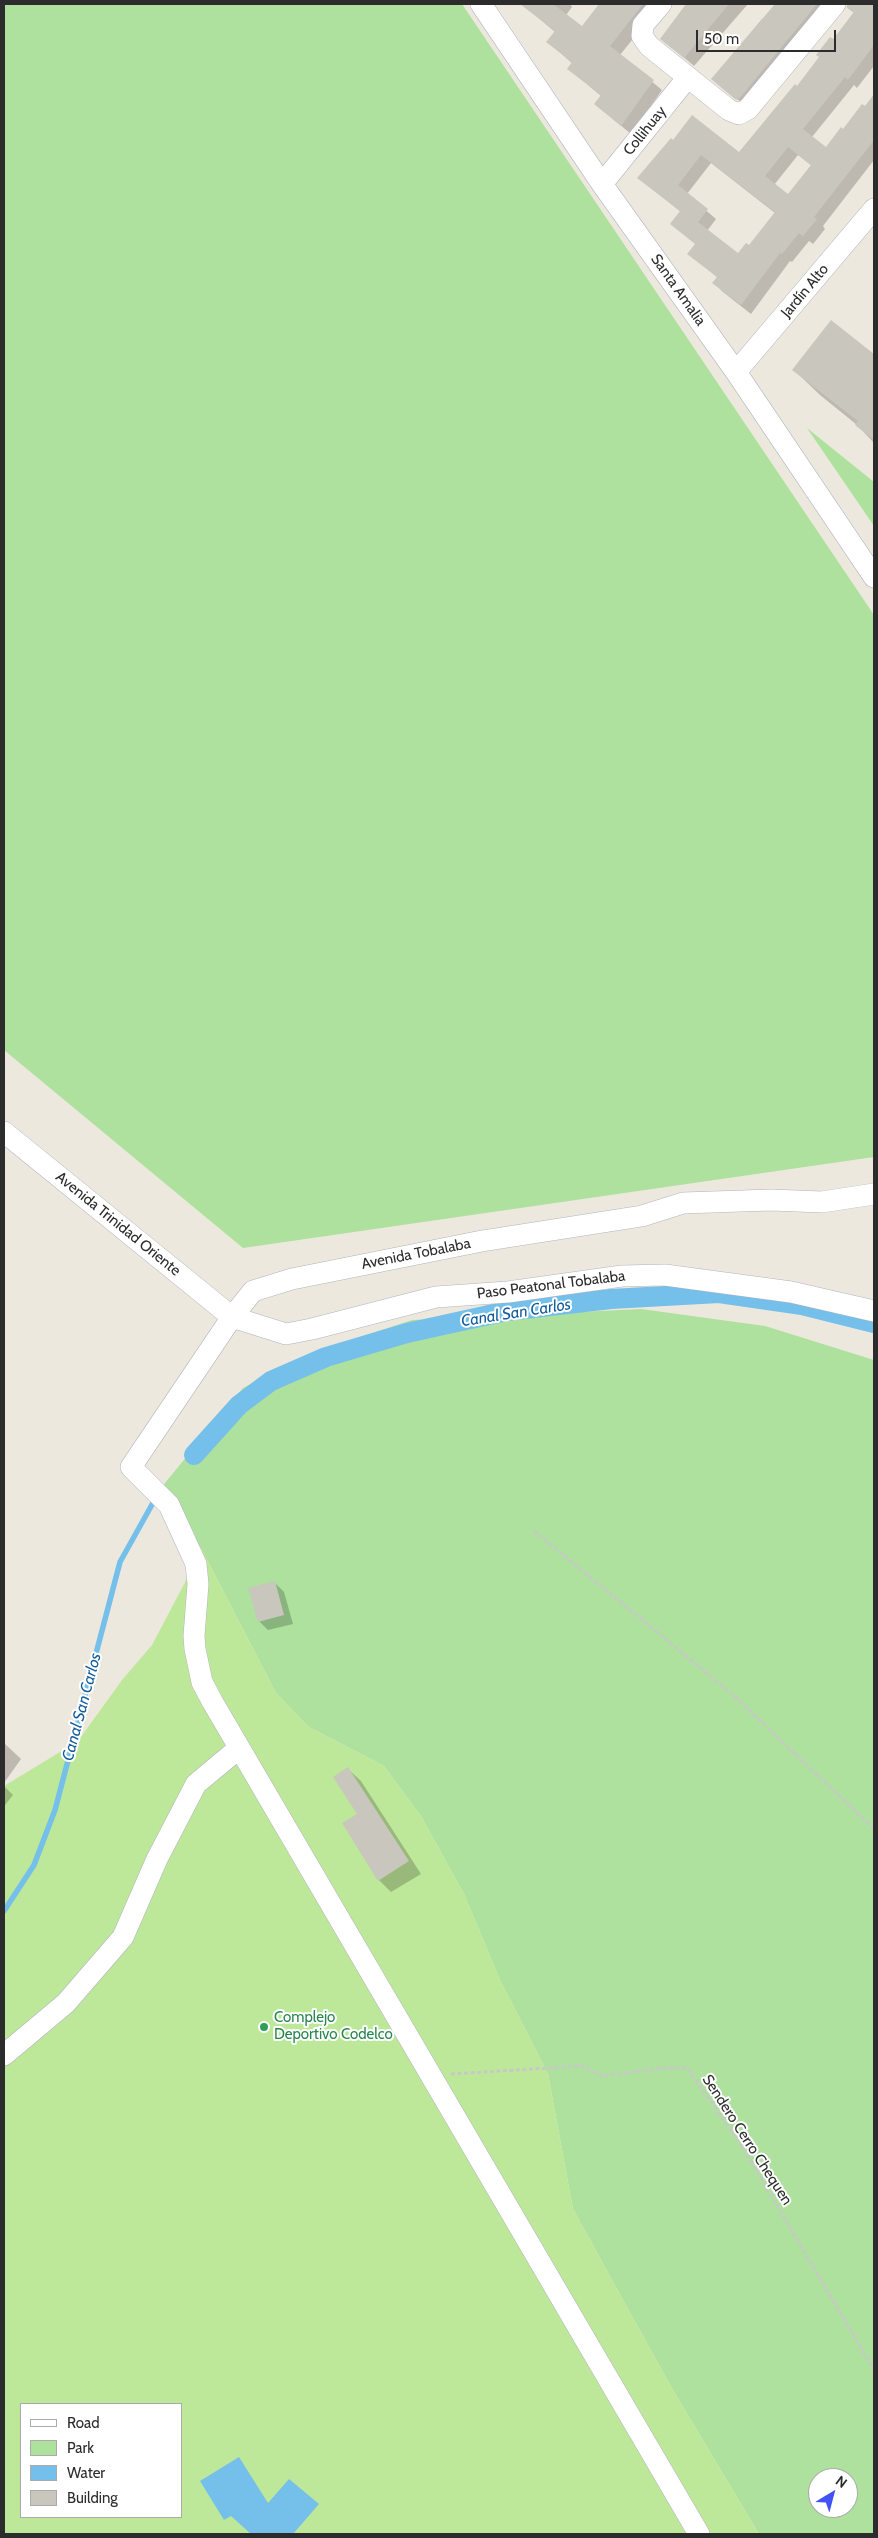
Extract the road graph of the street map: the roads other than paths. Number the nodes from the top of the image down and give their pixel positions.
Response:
1 (481, 4) edge
2 (661, 4) edge
3 (835, 4) edge
4 (688, 77) junction
5 (602, 184) junction
6 (874, 209) edge
7 (736, 372) junction
8 (874, 577) edge
9 (4, 1132) edge
10 (874, 1194) edge
11 (874, 1311) edge
12 (232, 1316) junction
13 (238, 1749) junction
14 (4, 2056) edge
15 (699, 2534) edge

1 - 5 street, Santa Amalia
2 - 4 street
3 - 4 street
4 - 5 street, Collihuay
5 - 7 street, Santa Amalia
6 - 7 street, Jardín Alto
7 - 8 street, Santa Amalia
9 - 12 street, Avenida Trinidad Oriente
10 - 12 street, Avenida Tobalaba
11 - 12 street, Paso Peatonal Tobalaba
12 - 13 street, Avenida Tobalaba
13 - 14 street
13 - 15 street

